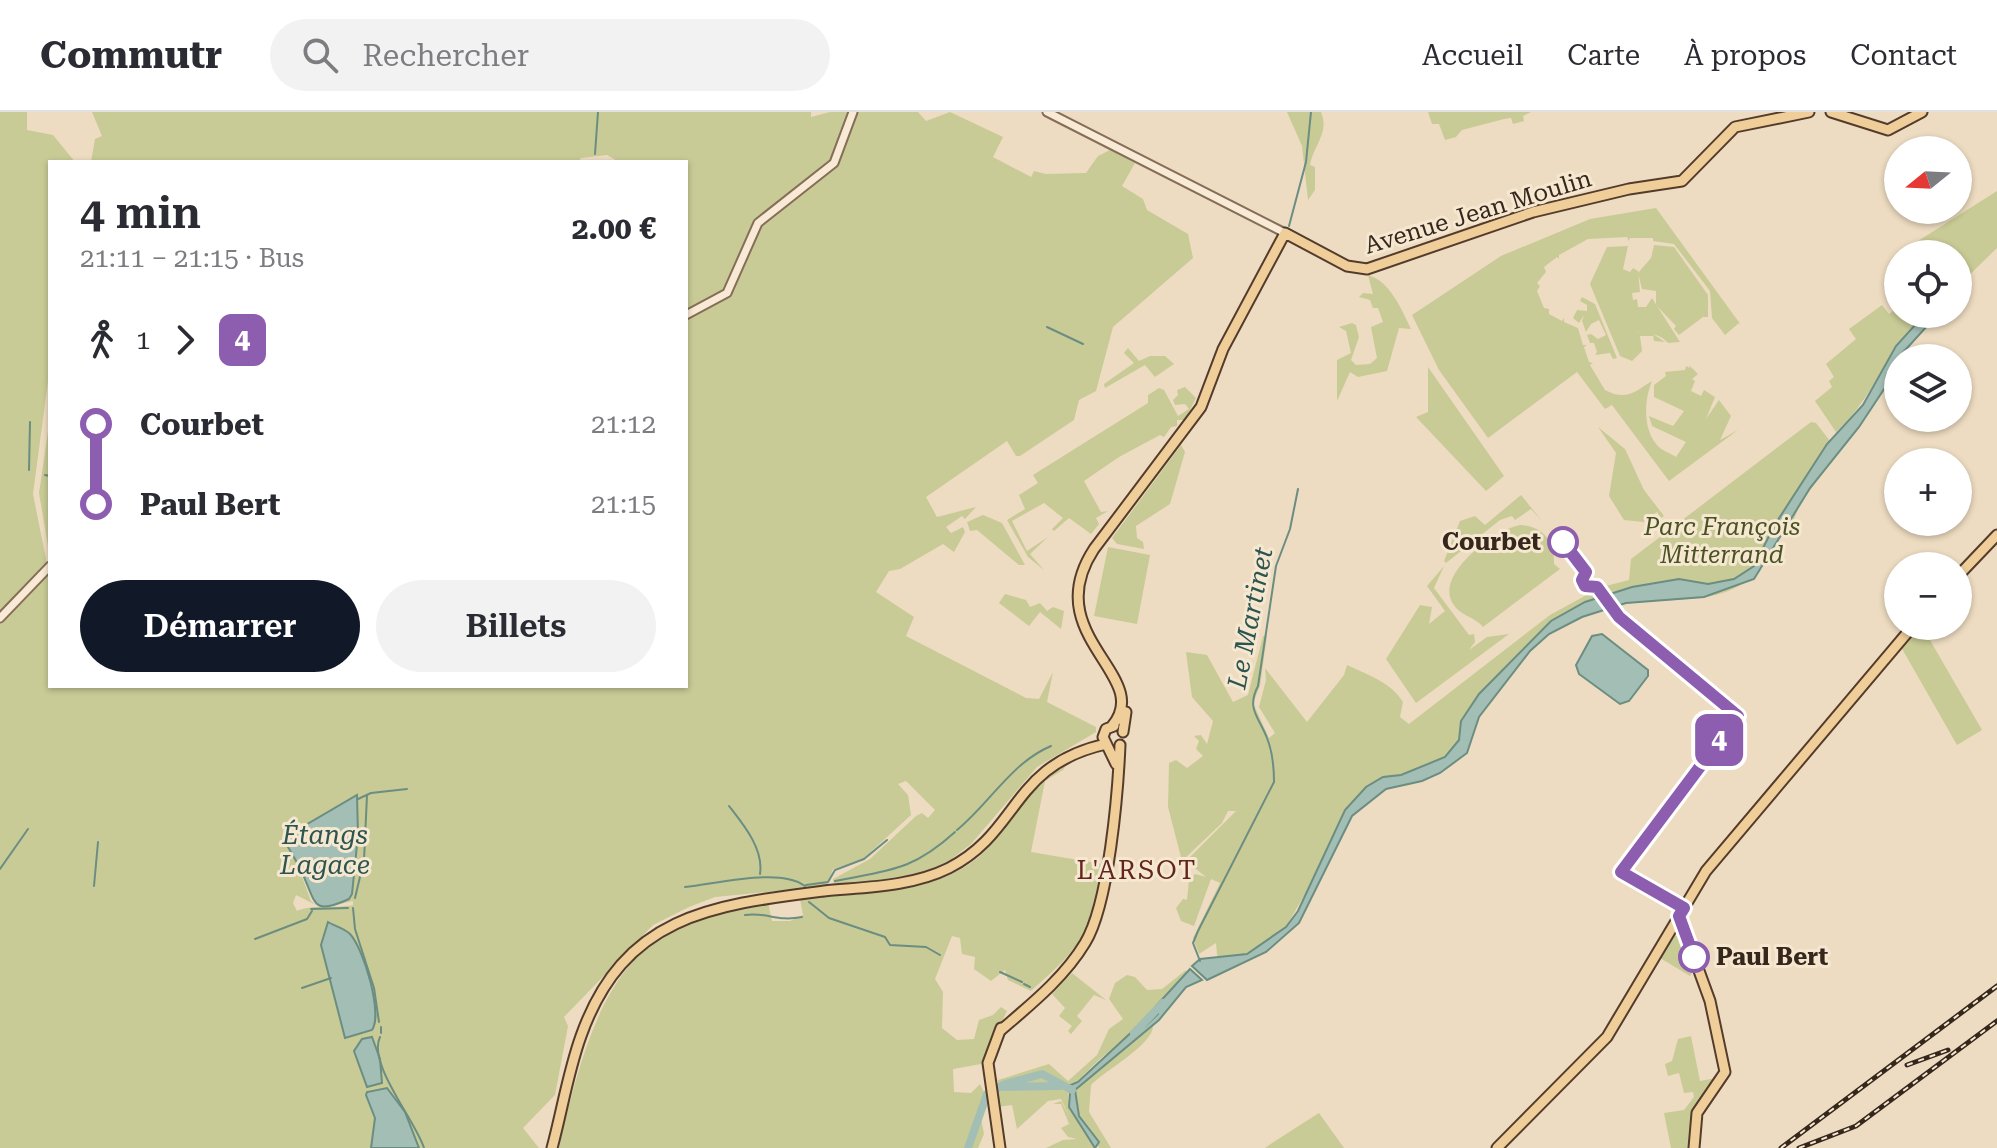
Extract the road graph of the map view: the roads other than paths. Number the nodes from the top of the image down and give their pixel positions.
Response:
1 (853, 112) edge
2 (1047, 112) edge
3 (1809, 112) edge
4 (1831, 112) edge
5 (1922, 112) edge
6 (1285, 233) junction
7 (688, 314) edge
8 (1108, 531) junction
9 (1997, 535) edge
10 (1972, 561) edge
11 (48, 568) edge
12 (0, 618) edge
13 (1901, 640) edge
14 (1112, 726) junction
15 (1123, 732) junction
16 (1106, 741) junction
17 (1120, 745) junction
18 (1119, 784) junction
19 (1679, 916) junction
20 (552, 1148) edge
21 (1000, 1148) edge
22 (1497, 1148) edge
23 (1694, 1148) edge

1 - 7 street
2 - 6 street
3 - 6 main road, Avenue Jean Moulin
4 - 5 main road
6 - 8 main road
8 - 14 main road
8 - 15 main road
9 - 10 main road
11 - 12 street
13 - 19 main road
14 - 15 main road
14 - 16 main road
15 - 17 main road
16 - 17 main road
16 - 18 main road
16 - 20 main road
17 - 18 main road
18 - 21 main road
19 - 22 main road
19 - 23 main road

